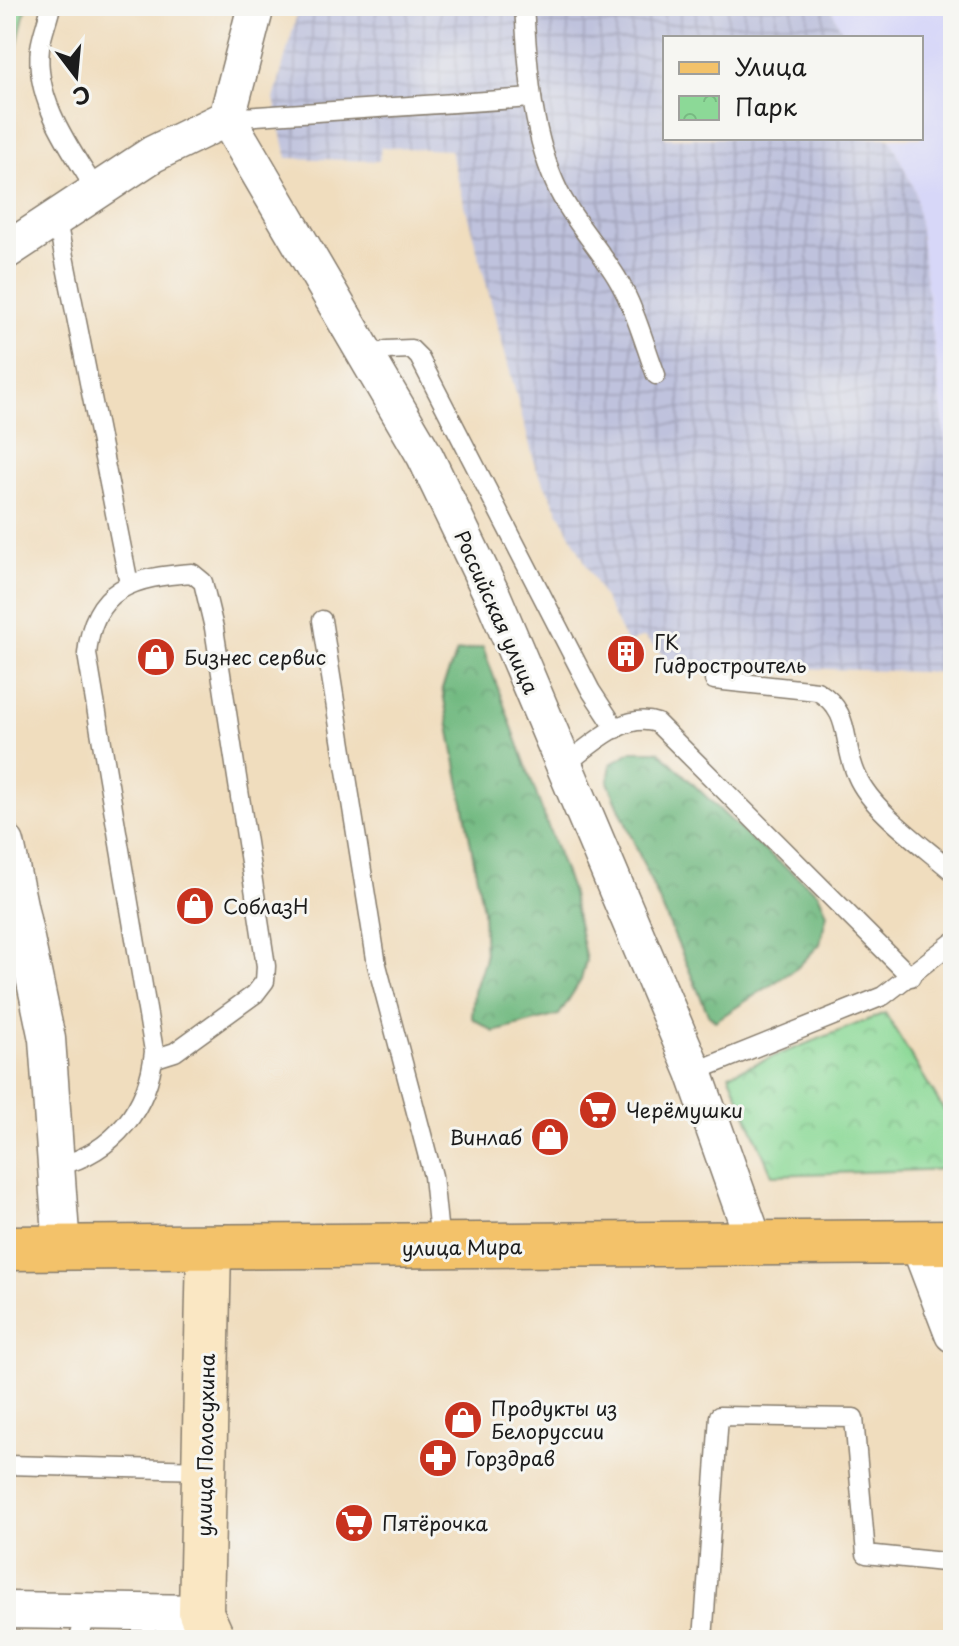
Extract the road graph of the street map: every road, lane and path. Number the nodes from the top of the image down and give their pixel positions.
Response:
1 (51, 6) edge
2 (256, 6) edge
3 (524, 6) edge
4 (532, 98) junction
5 (227, 118) junction
6 (96, 190) junction
7 (56, 216) junction
8 (6, 251) edge
9 (368, 358) junction
10 (656, 375) dead end
11 (129, 584) junction
12 (322, 620) dead end
13 (714, 680) dead end
14 (616, 729) junction
15 (564, 765) junction
16 (6, 843) edge
17 (953, 872) edge
18 (953, 942) edge
19 (911, 977) junction
20 (153, 1059) junction
21 (694, 1072) junction
22 (58, 1166) junction
23 (754, 1241) junction
24 (935, 1242) edge
25 (6, 1248) edge
26 (440, 1248) junction
27 (62, 1249) junction
28 (209, 1249) junction
29 (953, 1334) edge
30 (6, 1465) edge
31 (205, 1470) junction
32 (953, 1563) edge
33 (6, 1610) edge
34 (84, 1625) edge
35 (207, 1626) edge
36 (703, 1640) edge

1 - 6 lane
2 - 5 street
3 - 4 lane
4 - 5 lane
4 - 10 lane
5 - 6 street
5 - 9 street, Российская улица
6 - 7 street
7 - 8 street
7 - 11 lane
9 - 14 lane
9 - 15 street, Российская улица
11 - 20 lane
11 - 20 lane
12 - 26 lane
13 - 17 lane
14 - 15 lane
14 - 19 lane
15 - 21 street, Российская улица
16 - 22 street
18 - 19 lane
19 - 21 lane
20 - 22 lane
21 - 23 street, Российская улица
22 - 27 street
23 - 24 main road, улица Мира
23 - 26 main road, улица Мира
24 - 29 street
25 - 27 main road, улица Мира
26 - 28 main road, улица Мира
27 - 28 main road, улица Мира
28 - 31 street, улица Полосухина
30 - 31 lane
31 - 35 street, улица Полосухина
32 - 36 lane
33 - 34 street
34 - 35 street

